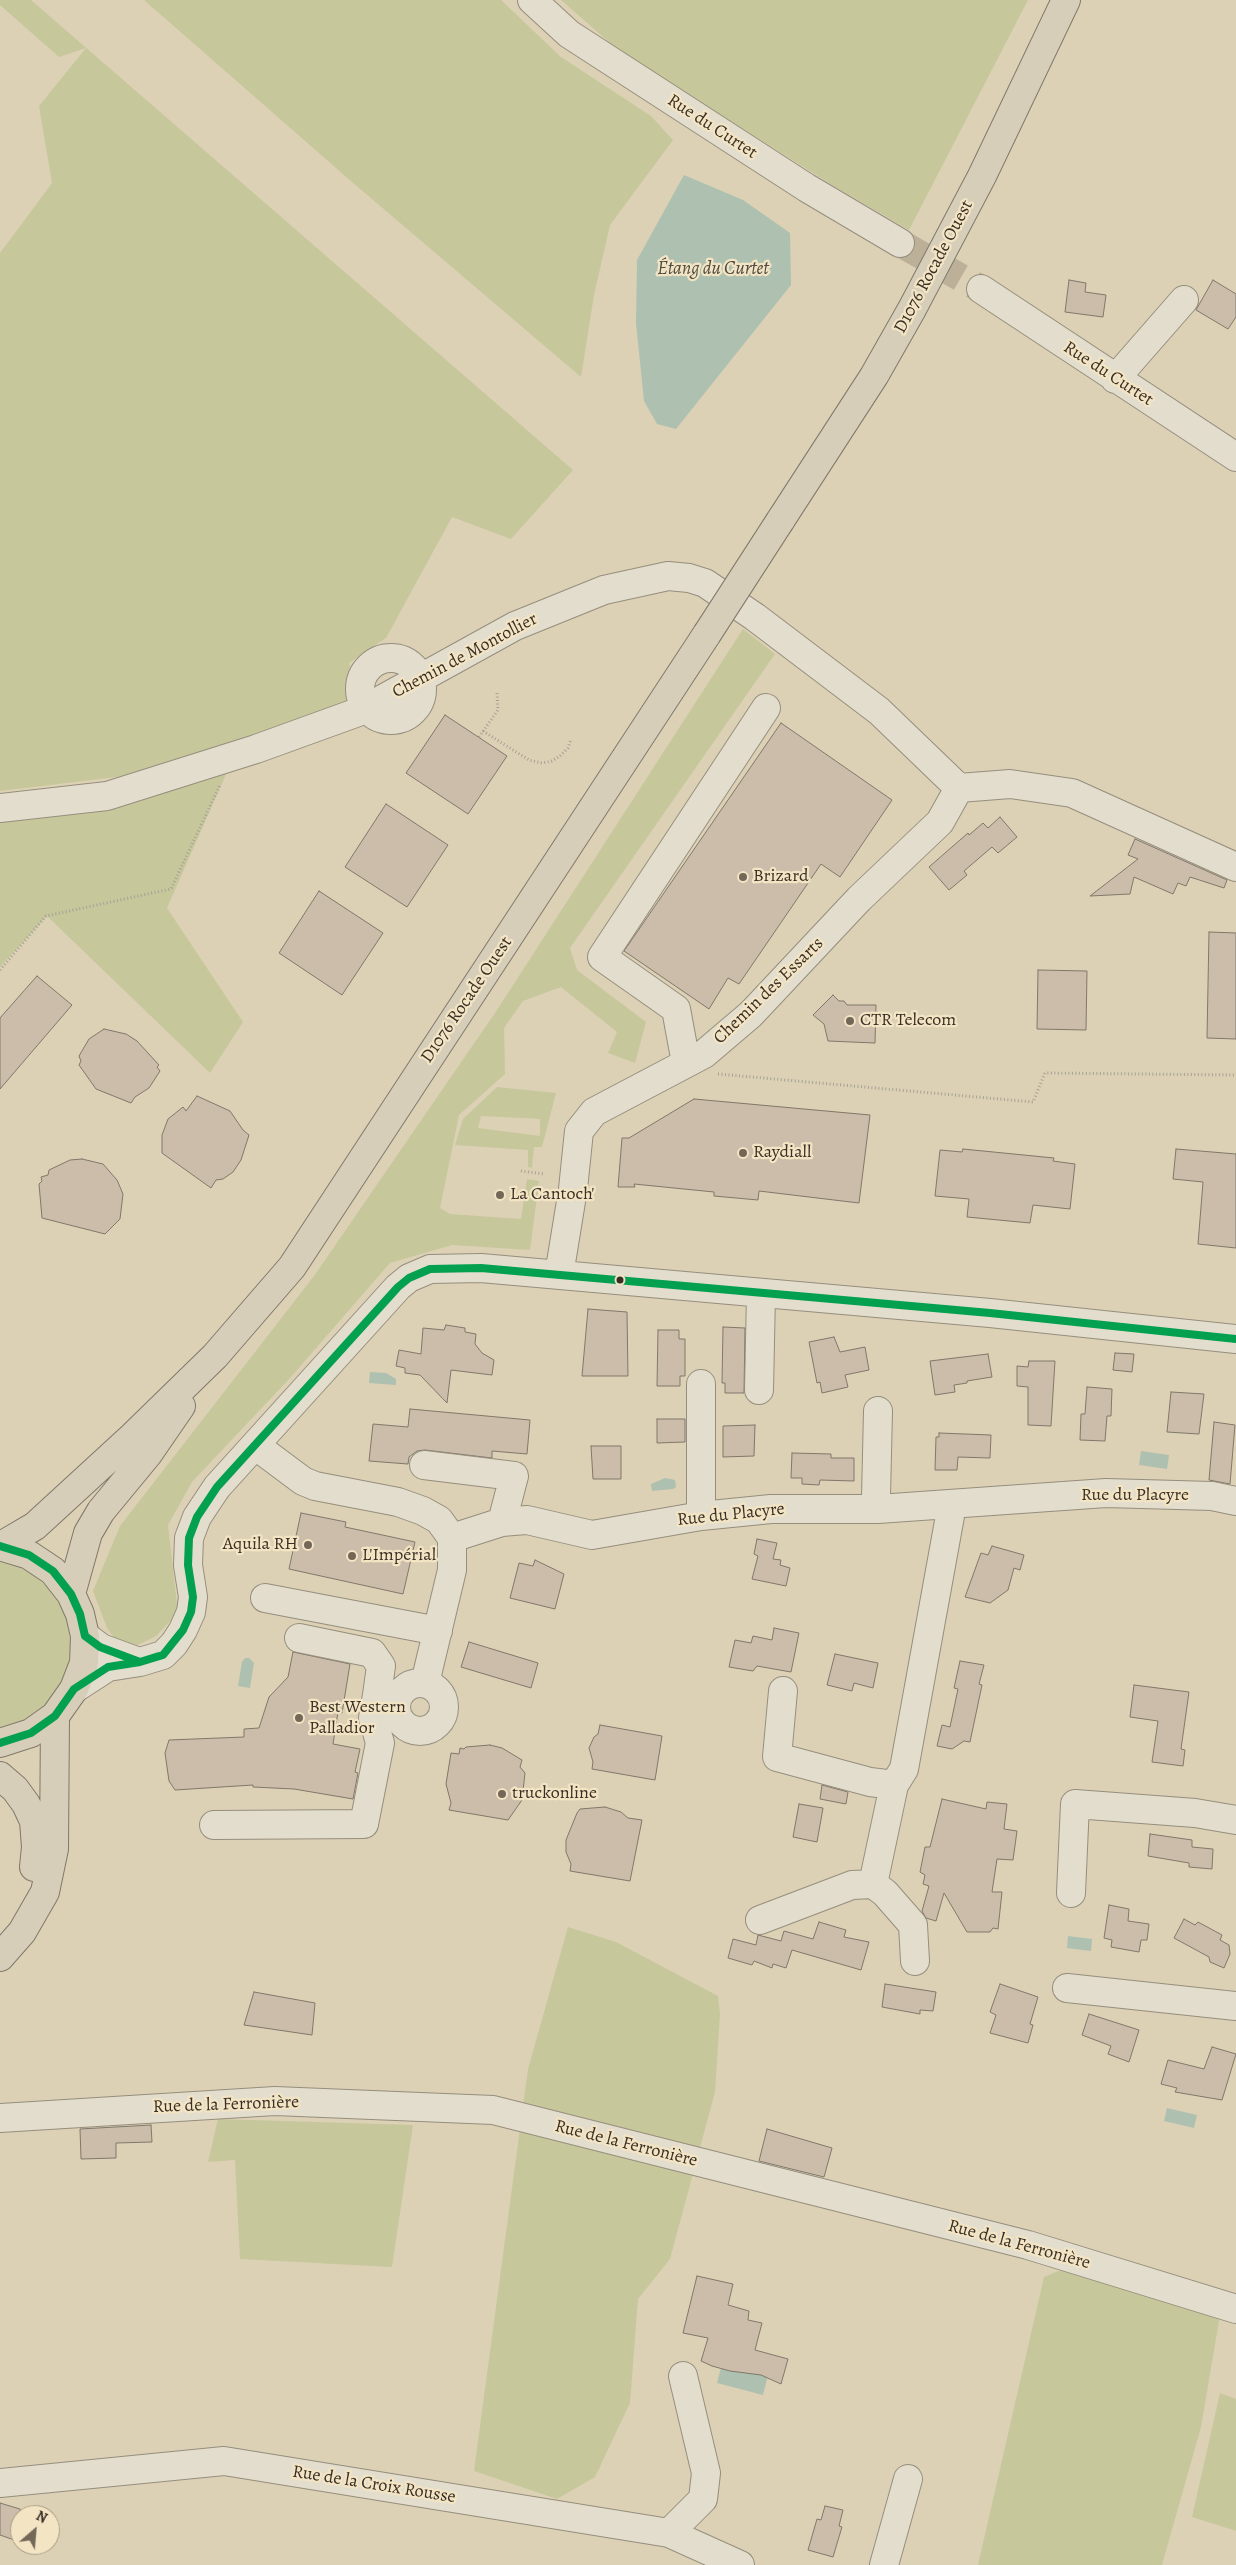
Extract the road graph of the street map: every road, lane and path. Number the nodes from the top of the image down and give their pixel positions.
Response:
1 (532, 0) edge
2 (1066, 0) edge
3 (900, 243) tunnel mouth
4 (981, 289) tunnel mouth
5 (1184, 300) dead end
6 (1115, 379) junction
7 (1236, 457) edge
8 (421, 678) junction
9 (497, 693) dead end
10 (366, 708) junction
11 (766, 708) dead end
12 (483, 731) junction
13 (479, 737) dead end
14 (571, 739) dead end
15 (234, 756) junction
16 (958, 788) junction
17 (0, 808) edge
18 (1236, 867) edge
19 (0, 970) edge
20 (686, 1063) junction
21 (711, 1073) dead end
22 (1236, 1075) edge
23 (521, 1171) dead end
24 (544, 1174) dead end
25 (559, 1275) junction
26 (761, 1294) junction
27 (1236, 1339) edge
28 (215, 1356) junction
29 (700, 1384) dead end
30 (759, 1390) dead end
31 (878, 1411) dead end
32 (256, 1446) junction
33 (424, 1466) dead end
34 (1236, 1501) edge
35 (952, 1505) junction
36 (878, 1509) junction
37 (701, 1516) junction
38 (502, 1522) junction
39 (452, 1538) junction
40 (1, 1546) edge
41 (71, 1594) junction
42 (265, 1598) dead end
43 (438, 1631) junction
44 (85, 1636) junction
45 (299, 1638) dead end
46 (140, 1662) junction
47 (425, 1683) junction
48 (74, 1689) junction
49 (783, 1691) dead end
50 (387, 1697) junction
51 (55, 1716) junction
52 (0, 1743) edge
53 (0, 1776) edge
54 (894, 1785) junction
55 (1236, 1820) edge
56 (214, 1824) dead end
57 (873, 1884) junction
58 (1071, 1893) dead end
59 (760, 1920) dead end
60 (0, 1930) edge
61 (0, 1957) edge
62 (915, 1961) dead end
63 (1067, 1988) dead end
64 (1236, 2006) edge
65 (0, 2118) edge
66 (1236, 2309) edge
67 (683, 2376) dead end
68 (908, 2479) dead end
69 (0, 2483) edge
70 (669, 2533) junction
71 (740, 2565) edge
72 (884, 2565) edge

1 - 3 street, Rue du Curtet
2 - 28 main road, D1076 Rocade Ouest, bridge
4 - 6 street, Rue du Curtet
5 - 6 street
6 - 7 street, Rue du Curtet
8 - 10 street, Chemin de Montollier
8 - 10 street
8 - 16 street, Chemin de Montollier
9 - 12 path
10 - 15 street, Chemin de Montollier
11 - 20 street
12 - 13 path
12 - 14 path
15 - 17 street, Chemin de Montollier
15 - 19 path
16 - 18 street
16 - 20 street, Chemin des Essarts
20 - 25 street, Chemin des Essarts
21 - 22 path
23 - 24 path
25 - 26 street
25 - 32 street
26 - 27 street
26 - 30 street
28 - 40 main road
28 - 41 main road
29 - 37 street
31 - 36 street
32 - 39 street
32 - 46 street
33 - 38 street
34 - 35 street, Rue du Placyre
35 - 36 street, Rue du Placyre
35 - 54 street
36 - 37 street, Rue du Placyre
37 - 38 street, Rue du Placyre
38 - 39 street, Rue du Placyre
39 - 43 street
40 - 41 main road
41 - 44 main road
42 - 43 street
43 - 47 street
44 - 46 street
44 - 48 main road
45 - 50 street
46 - 48 street
47 - 50 street
47 - 50 street
48 - 51 main road
49 - 54 street
50 - 56 street
51 - 52 main road
51 - 61 main road
53 - 60 main road
54 - 57 street
55 - 58 street
57 - 59 street
57 - 62 street
63 - 64 street
65 - 66 street, Rue de la Ferronière
67 - 70 street
68 - 72 street
69 - 70 street, Rue de la Croix Rousse
70 - 71 street, Rue de la Croix Rousse

